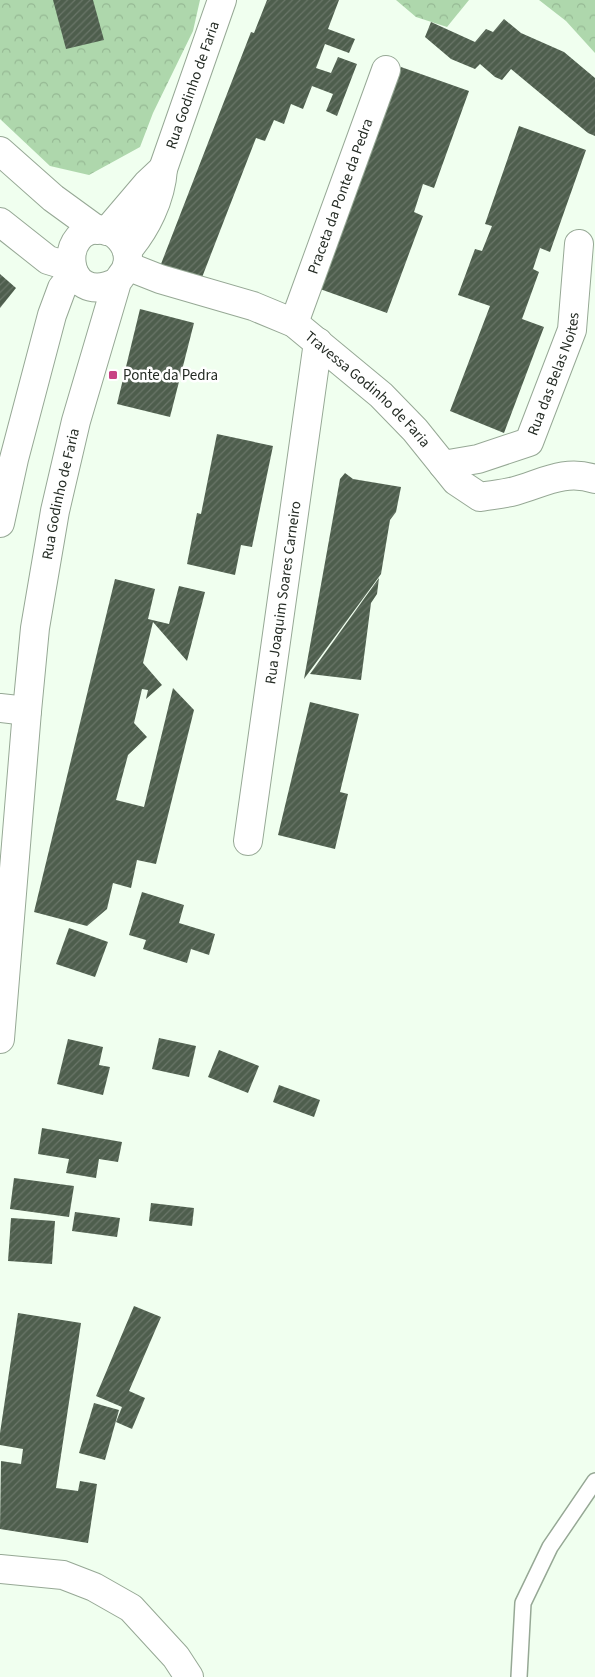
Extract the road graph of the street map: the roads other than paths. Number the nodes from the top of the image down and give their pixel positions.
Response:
1 (222, 0) edge
2 (386, 70) dead end
3 (0, 151) edge
4 (163, 169) junction
5 (0, 222) edge
6 (102, 230) junction
7 (579, 244) dead end
8 (124, 266) junction
9 (73, 270) junction
10 (294, 323) junction
11 (318, 342) junction
12 (444, 465) junction
13 (595, 479) edge
14 (0, 523) edge
15 (0, 708) edge
16 (27, 711) junction
17 (248, 841) dead end
18 (0, 1039) edge
19 (595, 1481) edge
20 (0, 1569) edge
21 (189, 1677) edge
22 (519, 1677) edge

1 - 4 main road, Rua Godinho de Faria
2 - 10 main road, Praceta da Ponte da Pedra
3 - 6 main road
4 - 6 main road, Rua Godinho de Faria
4 - 8 main road, Rua Godinho de Faria
5 - 9 main road
6 - 8 main road
6 - 9 main road, Rua Godinho de Faria
7 - 12 main road, Rua das Belas Noites
8 - 9 main road
8 - 10 main road, Travessa Godinho de Faria
8 - 16 main road, Rua Godinho de Faria
9 - 14 main road, Rua Godinho de Faria
10 - 11 main road, Travessa Godinho de Faria
11 - 12 main road, Travessa Godinho de Faria
11 - 17 main road, Rua Joaquim Soares Carneiro
12 - 13 main road, Travessa Godinho de Faria
15 - 16 main road
16 - 18 main road, Rua Godinho de Faria
19 - 22 lane
20 - 21 main road

